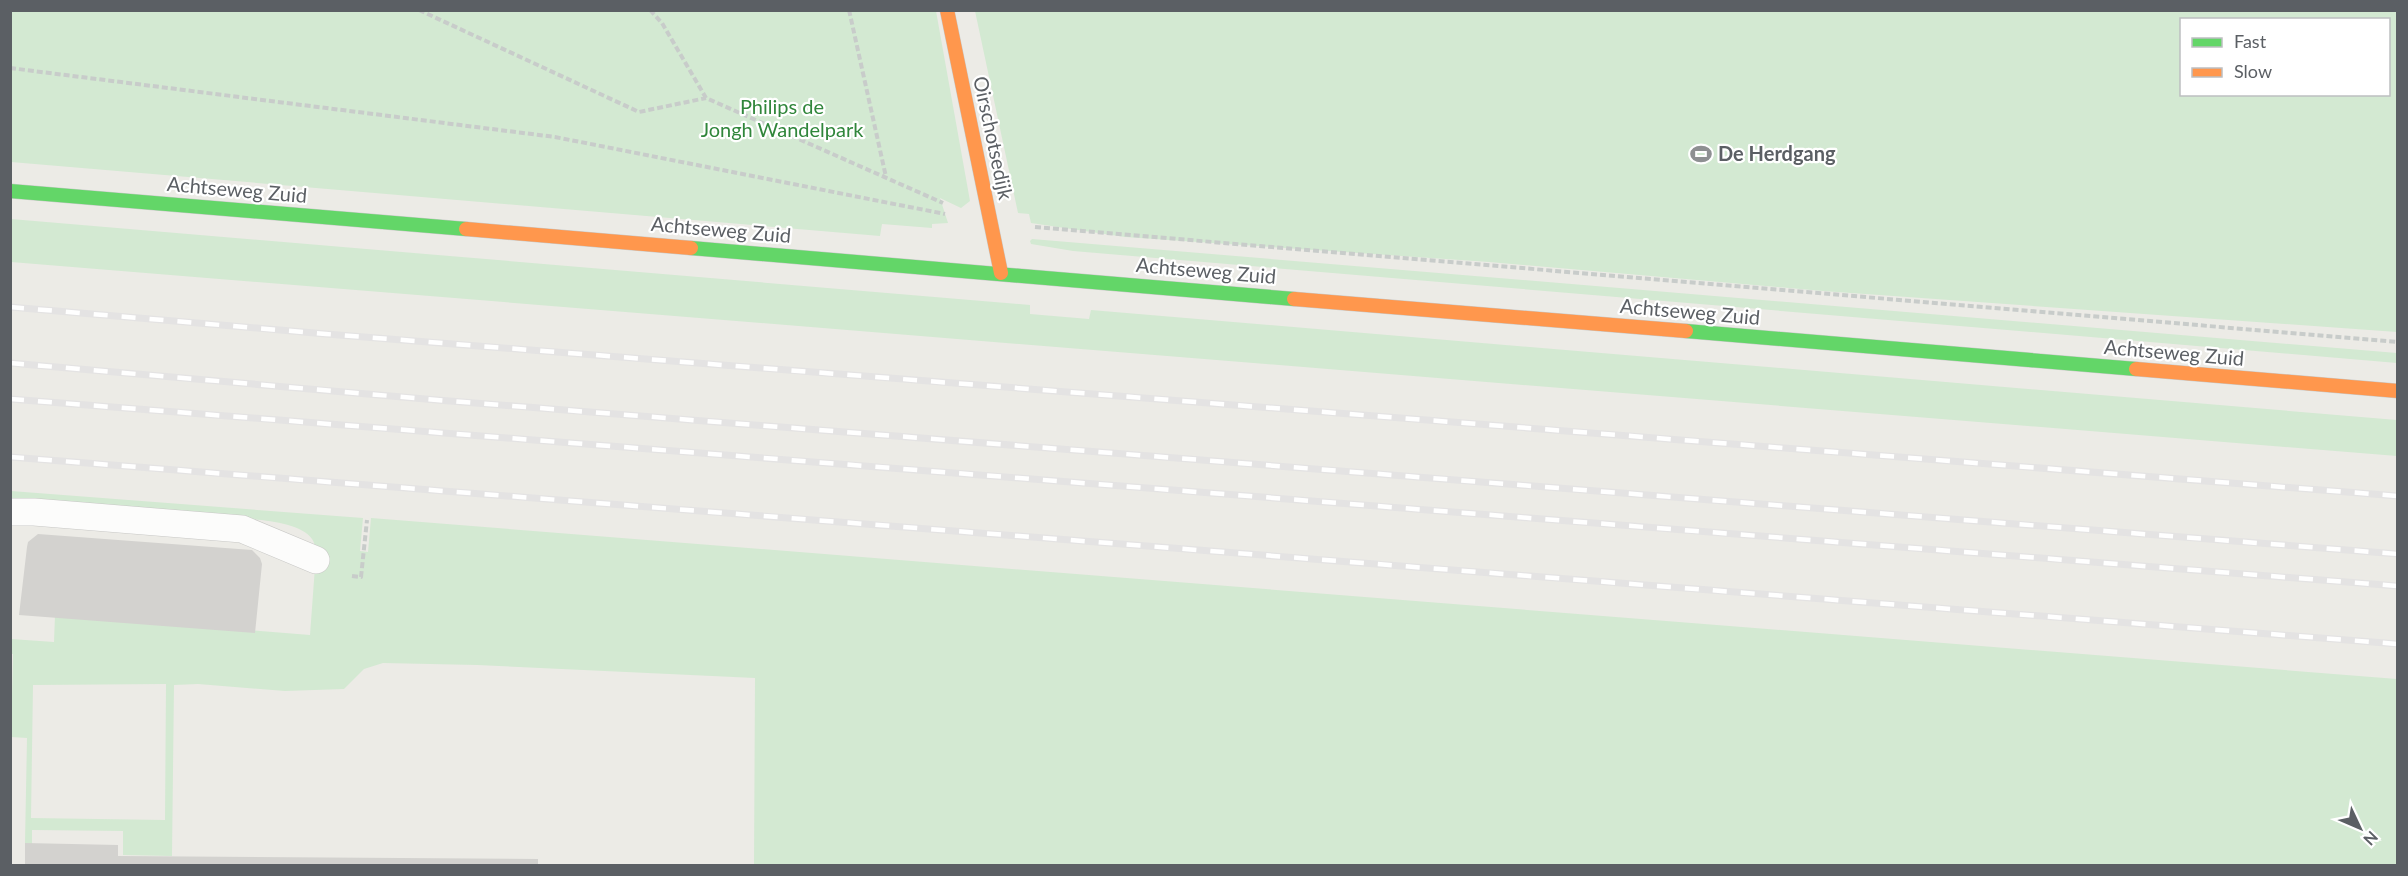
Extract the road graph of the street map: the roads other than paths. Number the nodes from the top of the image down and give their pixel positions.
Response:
1 (947, 10) edge
2 (10, 191) edge
3 (1001, 273) junction
4 (2397, 391) edge
5 (10, 512) edge
6 (316, 561) dead end

1 - 3 street, Oirschotsedijk
2 - 3 street, Achtseweg Zuid
3 - 4 street, Achtseweg Zuid
5 - 6 lane

